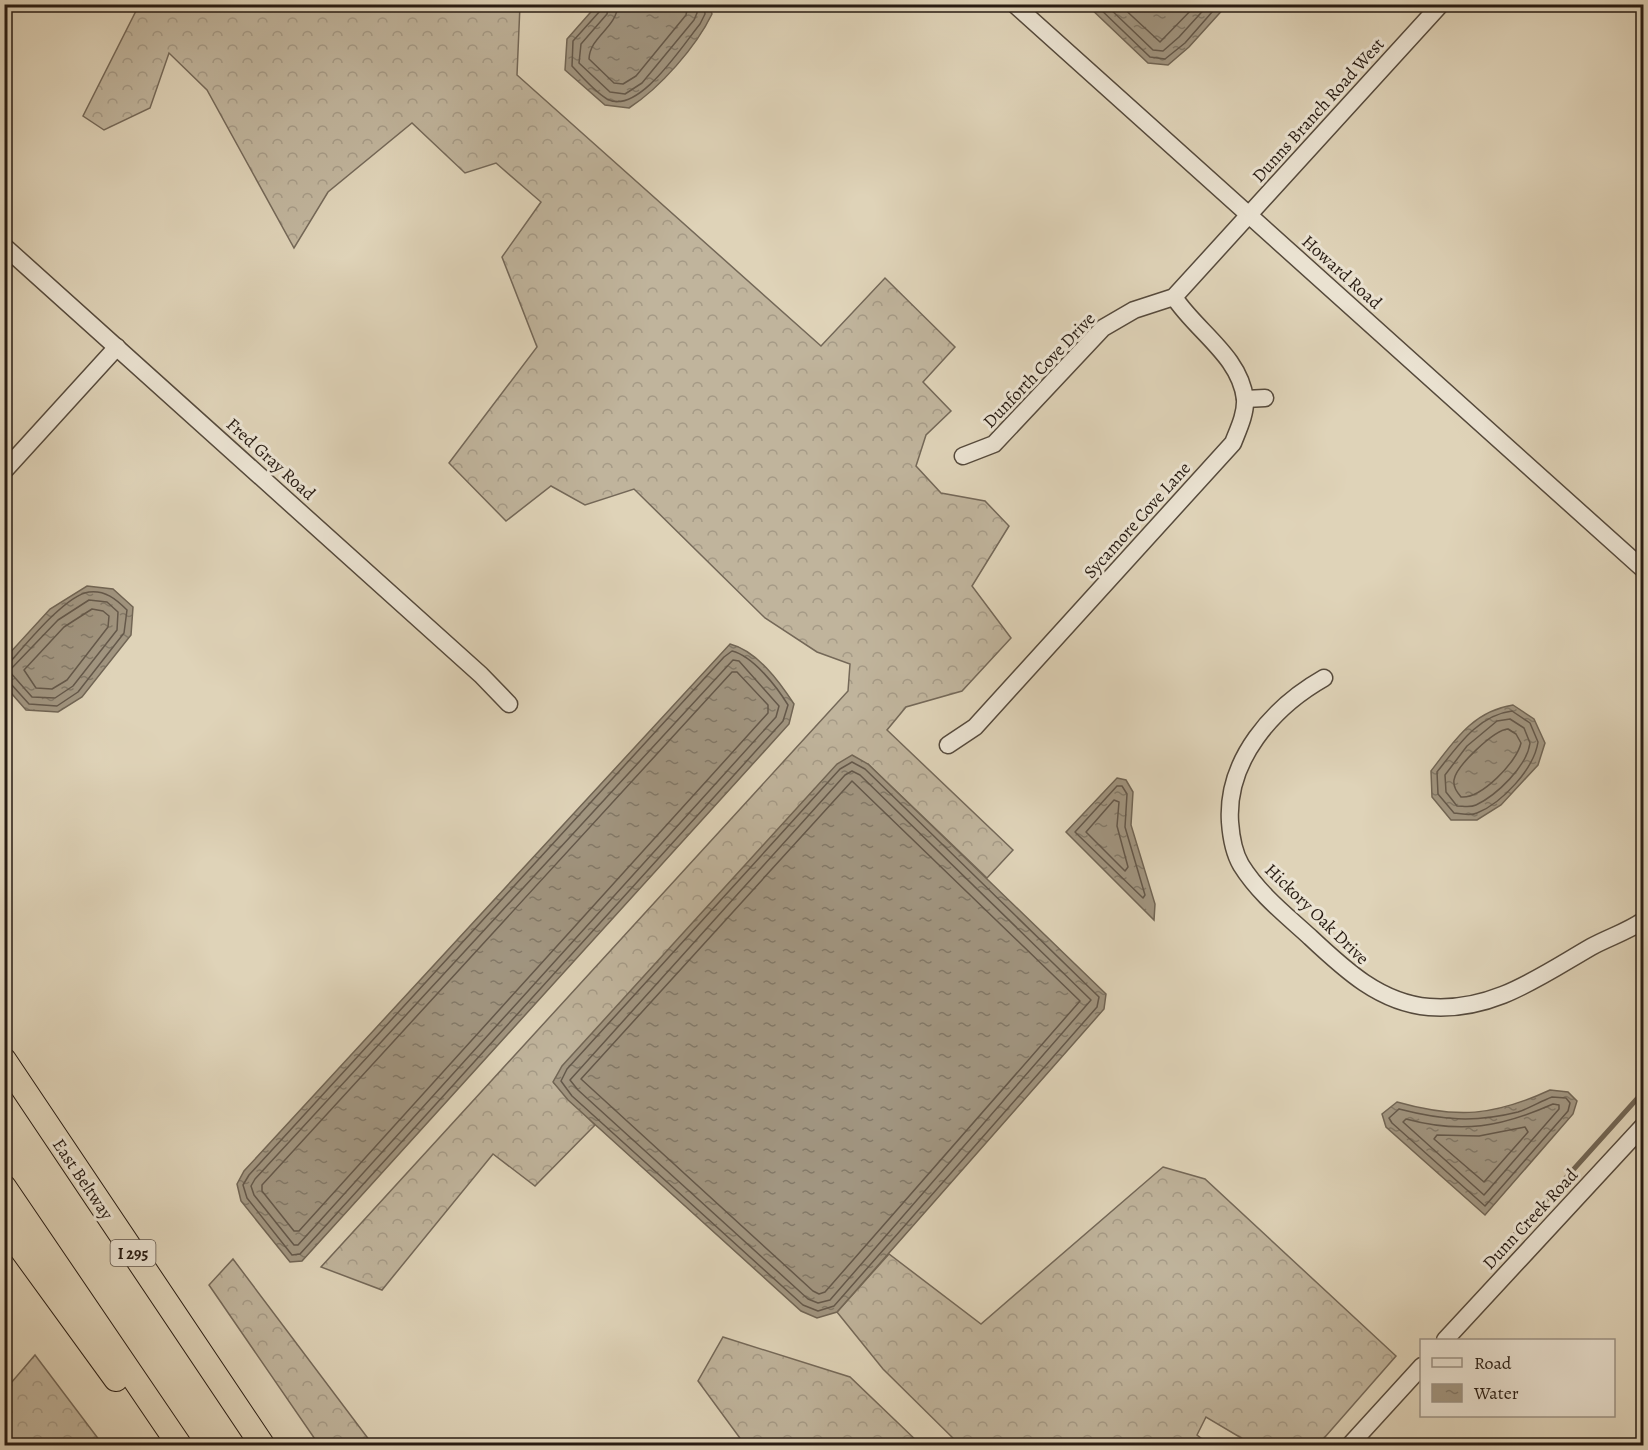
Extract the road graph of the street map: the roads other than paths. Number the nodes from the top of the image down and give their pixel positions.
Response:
1 (1014, 4) edge
2 (1441, 4) edge
3 (1249, 215) junction
4 (4, 246) edge
5 (1174, 297) junction
6 (117, 347) junction
7 (1265, 398) dead end
8 (1245, 399) junction
9 (963, 456) dead end
10 (4, 471) edge
11 (1644, 570) edge
12 (1324, 678) dead end
13 (509, 704) dead end
14 (948, 745) dead end
15 (1644, 920) edge
16 (4, 1060) edge
17 (1644, 1125) edge
18 (4, 1187) edge
19 (4, 1225) edge
20 (1447, 1339) edge
21 (1420, 1368) edge
22 (164, 1446) edge
23 (180, 1446) edge
24 (263, 1446) edge
25 (1349, 1446) edge

1 - 3 street, Howard Road
2 - 3 street, Dunns Branch Road West
3 - 5 street, Dunforth Cove Drive
3 - 11 street, Howard Road
4 - 6 street, Fred Gray Road
5 - 8 street
5 - 9 street, Dunforth Cove Drive
6 - 10 street
6 - 13 street, Fred Gray Road
7 - 8 street
8 - 14 street, Sycamore Cove Lane
12 - 15 street, Hickory Oak Drive
16 - 24 highway, East Beltway / I 295
17 - 20 street, Dunn Creek Road
18 - 23 highway
19 - 22 highway
21 - 25 street

